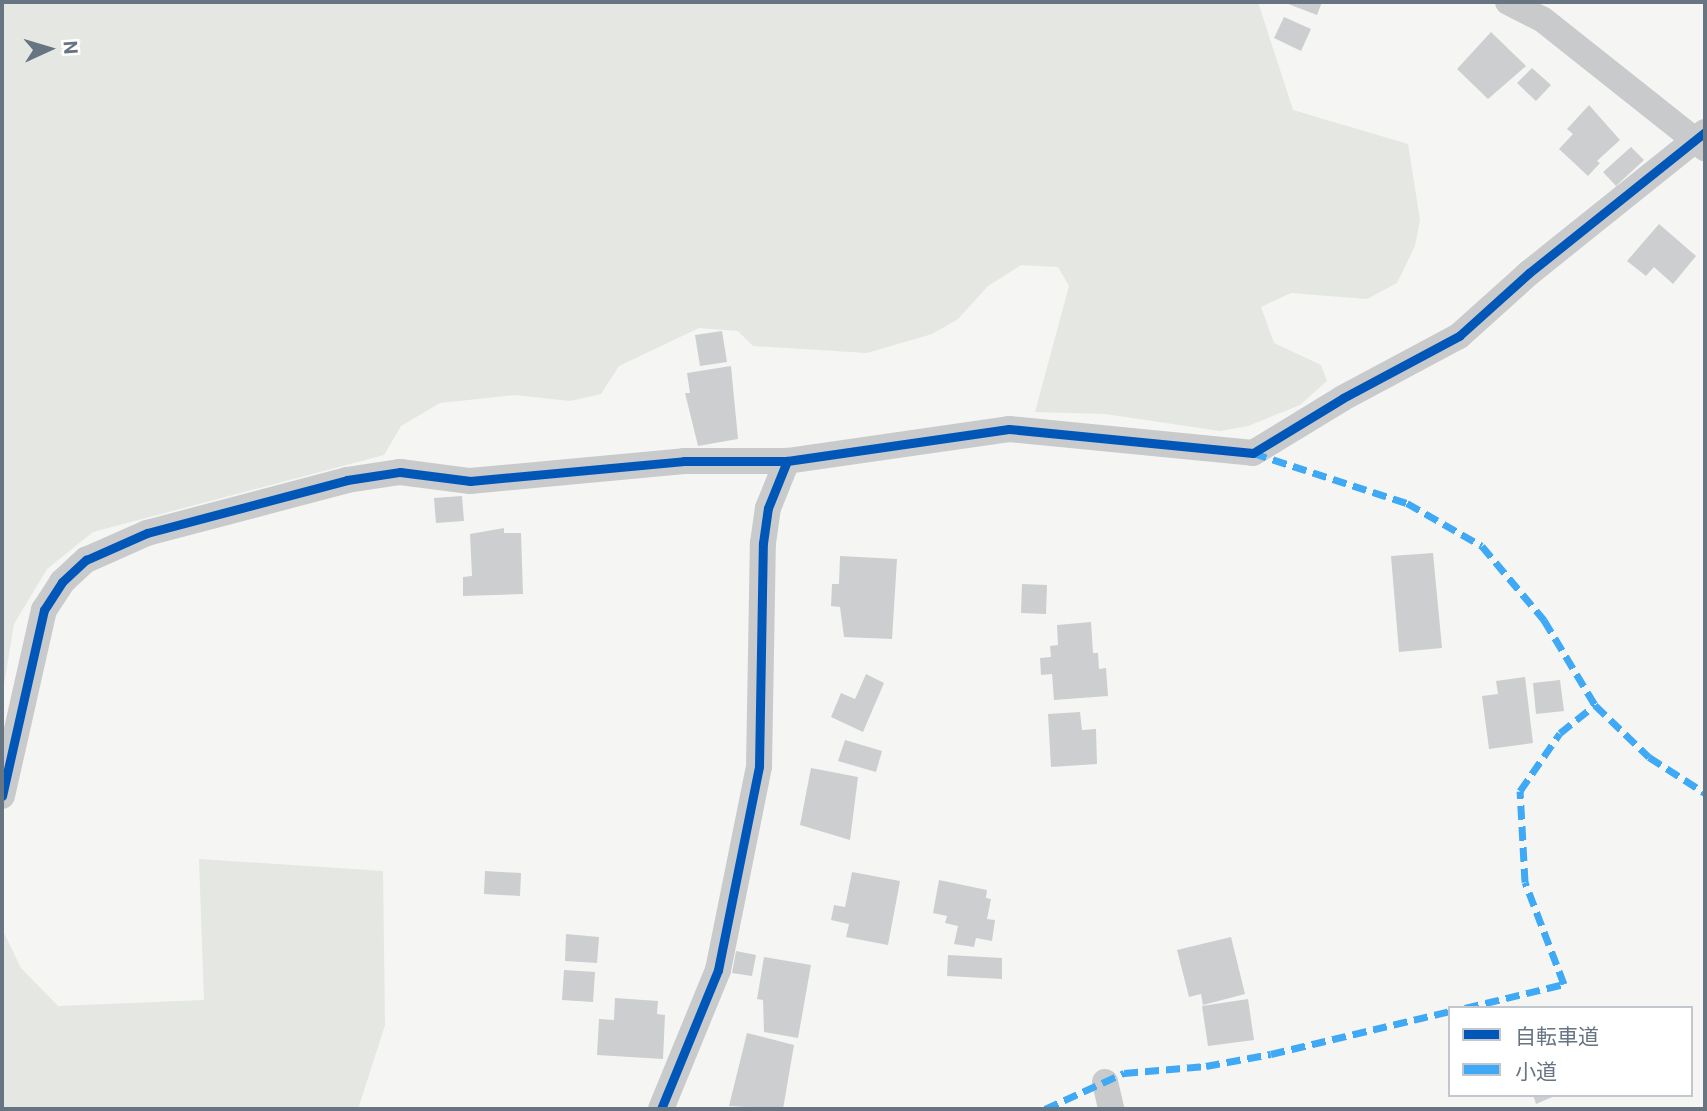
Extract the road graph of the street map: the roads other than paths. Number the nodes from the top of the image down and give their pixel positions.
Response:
1 (1508, 2) edge
2 (1703, 141) edge
3 (787, 461) junction
4 (2, 796) edge
5 (1105, 1082) dead end
6 (661, 1109) edge
7 (1111, 1109) edge

1 - 2 street
2 - 3 street
3 - 4 street
3 - 6 street
5 - 7 street

